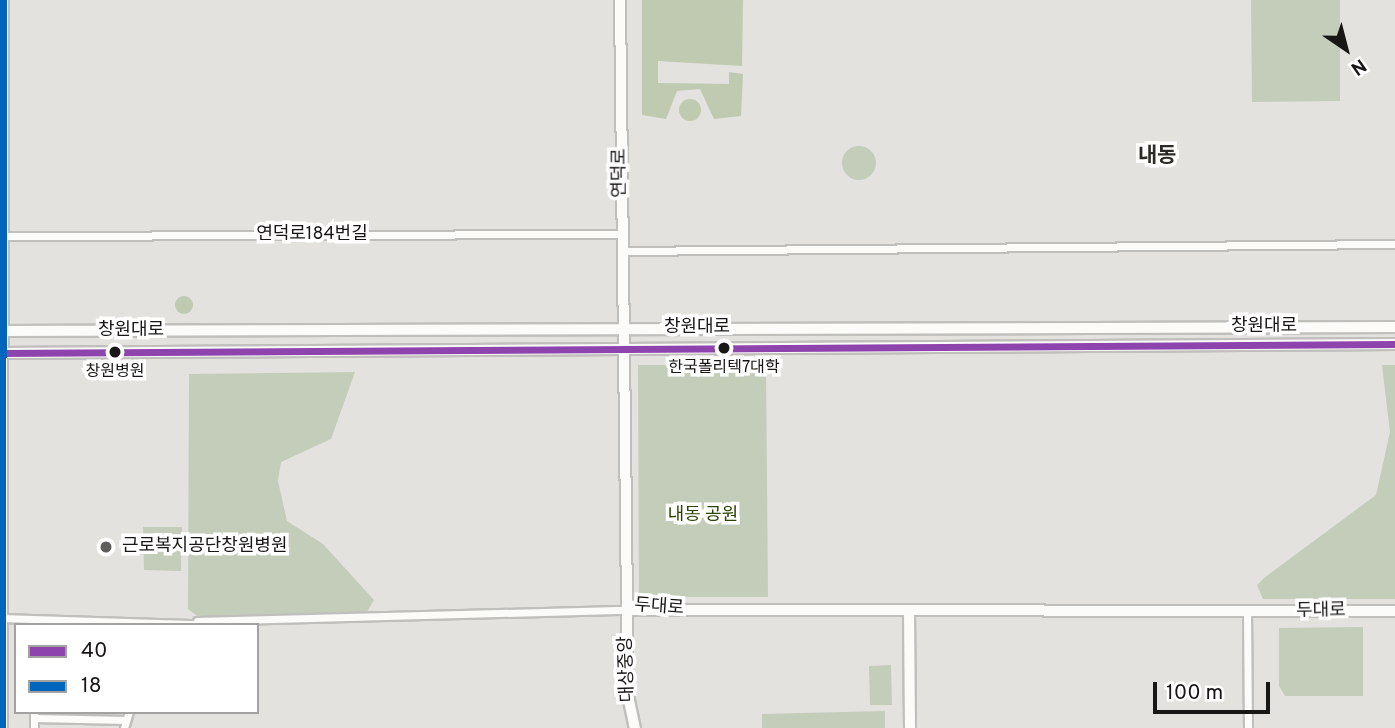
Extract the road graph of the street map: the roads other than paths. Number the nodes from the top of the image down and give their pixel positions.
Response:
1 (3, 0) edge
2 (620, 0) edge
3 (621, 234) junction
4 (4, 236) junction
5 (1395, 244) edge
6 (621, 251) junction
7 (1395, 327) edge
8 (621, 328) junction
9 (1, 331) edge
10 (1395, 344) edge
11 (621, 346) junction
12 (2, 353) edge
13 (627, 610) junction
14 (1, 611) edge
15 (1395, 611) edge
16 (909, 612) junction
17 (1247, 613) junction
18 (34, 621) edge
19 (197, 623) edge
20 (34, 715) edge
21 (127, 720) edge
22 (2, 728) edge
23 (34, 728) edge
24 (635, 728) edge
25 (910, 728) edge
26 (1248, 728) edge

1 - 4 street
2 - 3 street, 연덕로
3 - 4 street, 연덕로184번길
3 - 6 street, 연덕로
4 - 9 street
5 - 6 street
6 - 8 street, 연덕로
7 - 8 main road, 창원대로
8 - 9 main road, 창원대로
8 - 11 street, 연덕로
9 - 12 street
10 - 11 main road, 창원대로
11 - 12 main road, 창원대로
11 - 13 street, 두대로
12 - 14 street
13 - 16 street, 두대로
13 - 19 street
13 - 24 street, 대상중앙
14 - 18 street
14 - 22 street
15 - 17 street, 두대로
16 - 17 street, 두대로
16 - 25 street
17 - 26 street
18 - 19 street
20 - 21 street
20 - 23 street

